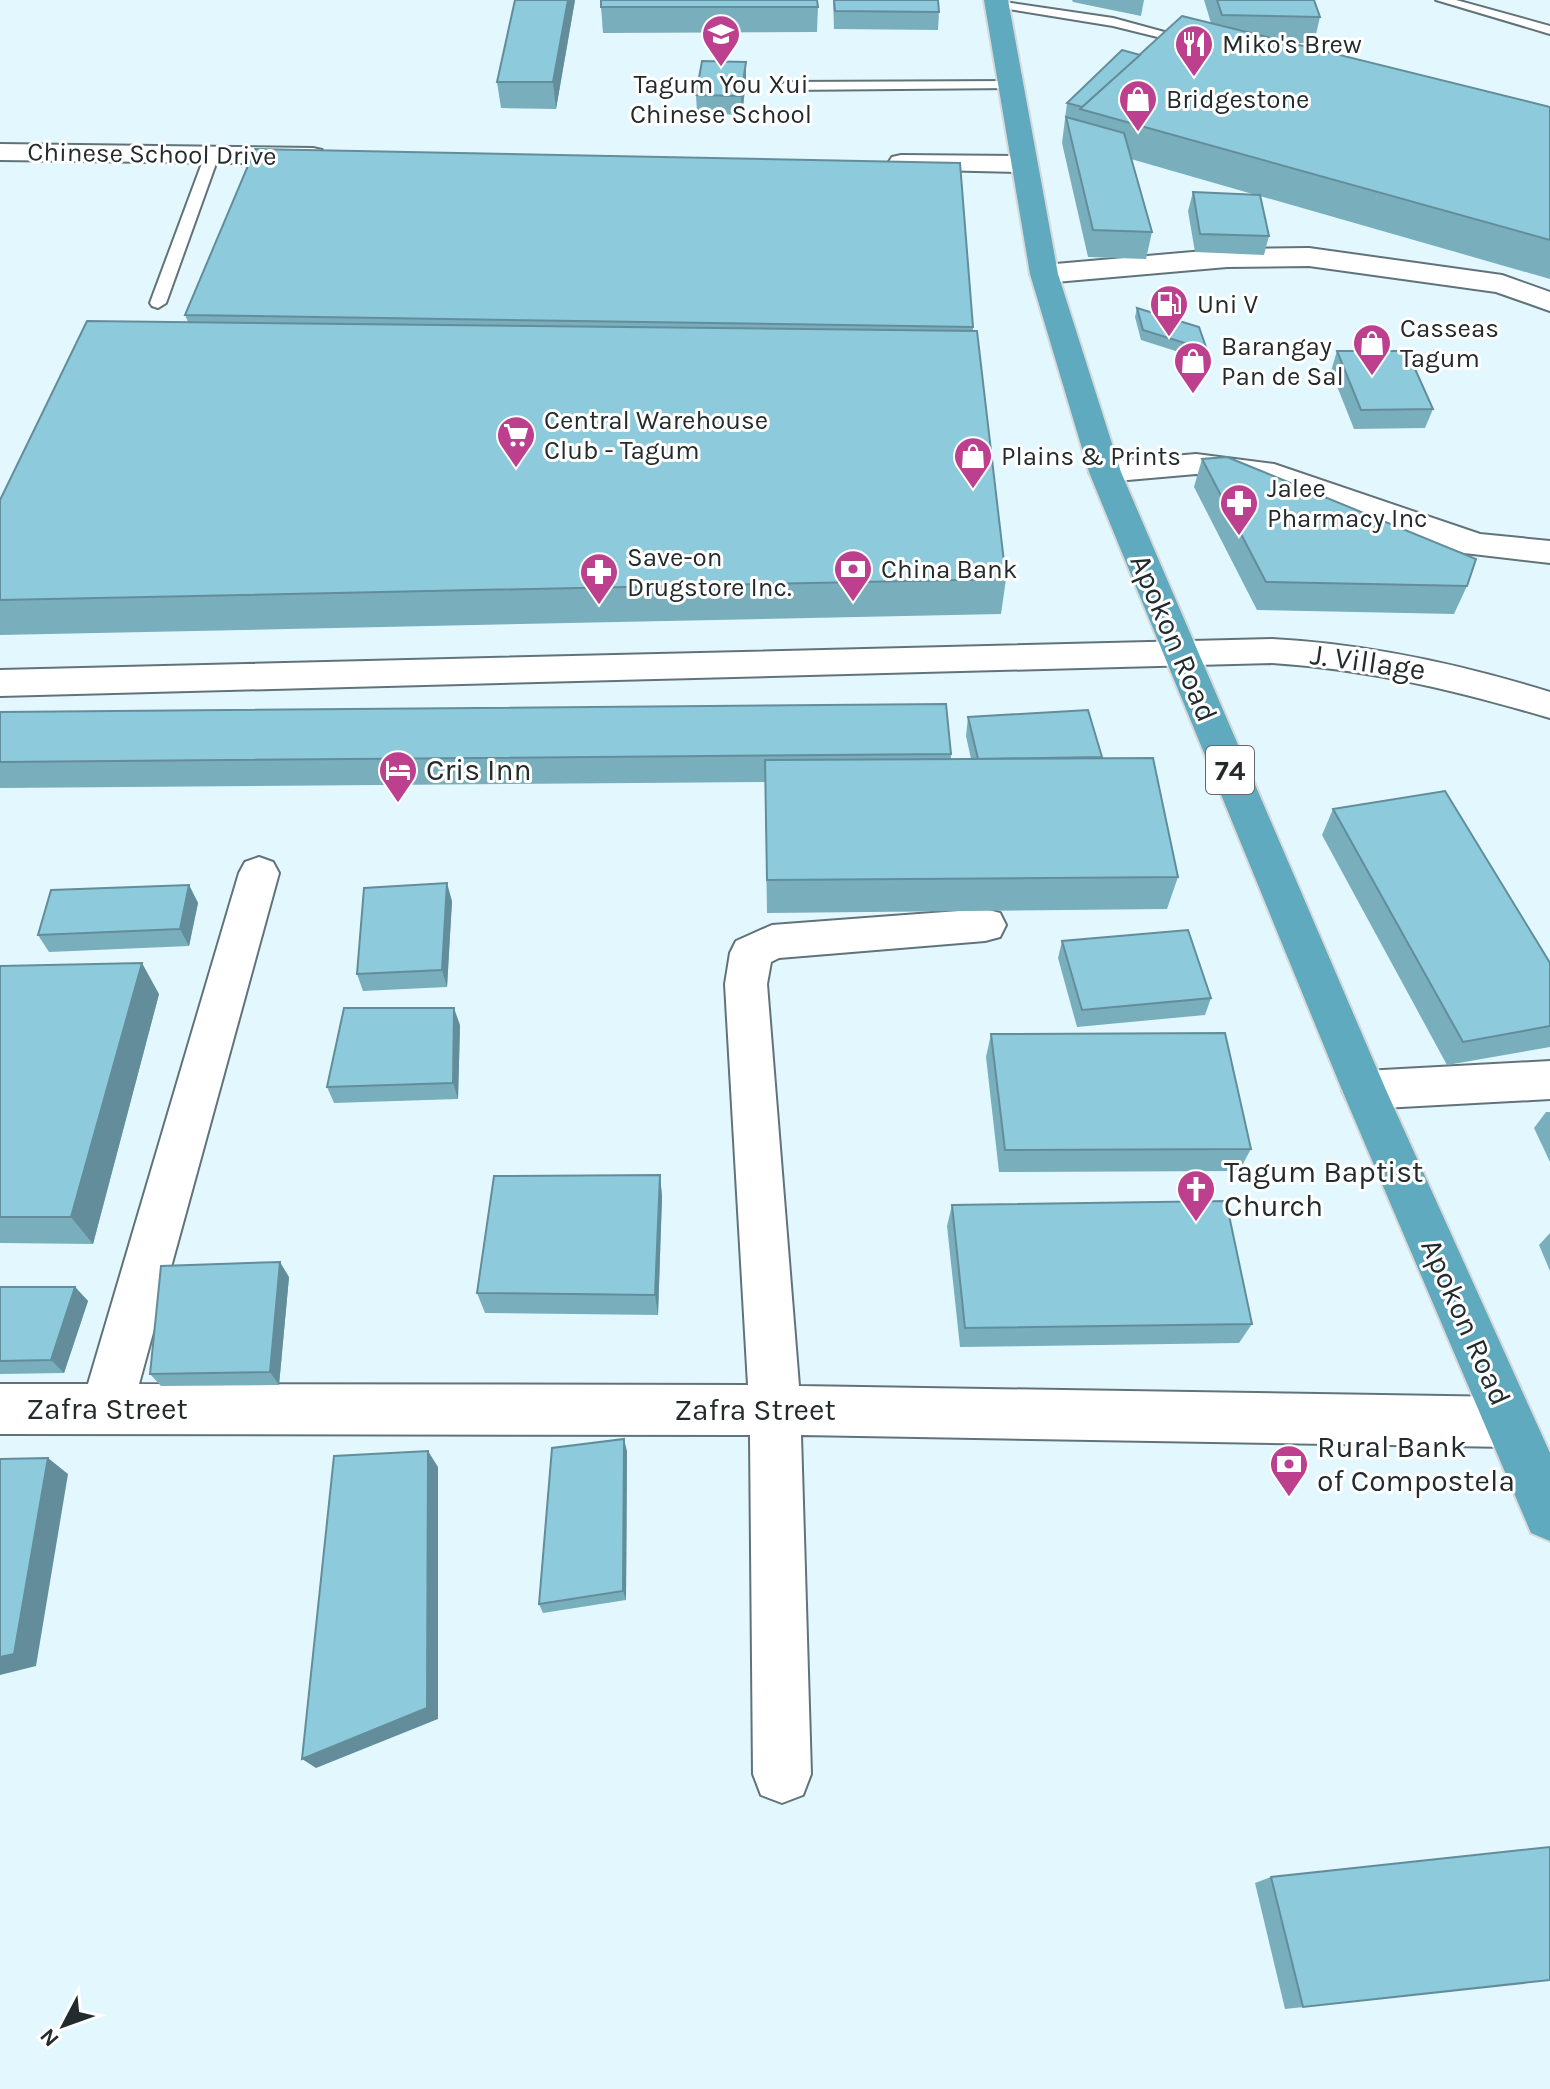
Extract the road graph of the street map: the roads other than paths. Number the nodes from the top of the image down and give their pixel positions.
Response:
1 (1442, 0) edge
2 (996, 1) edge
3 (1550, 30) edge
4 (1203, 44) edge
5 (1010, 85) junction
6 (786, 86) dead end
7 (0, 152) edge
8 (212, 155) junction
9 (339, 156) edge
10 (880, 163) edge
11 (1023, 164) junction
12 (1044, 274) junction
13 (1550, 302) edge
14 (158, 303) dead end
15 (1105, 472) junction
16 (1550, 552) edge
17 (1181, 652) junction
18 (0, 683) edge
19 (1550, 705) edge
20 (259, 873) dead end
21 (985, 925) edge
22 (1550, 1080) edge
23 (1364, 1090) junction
24 (107, 1408) junction
25 (0, 1409) edge
26 (775, 1410) junction
27 (1509, 1422) junction
28 (1550, 1514) edge
29 (782, 1774) dead end

1 - 3 lane
2 - 4 lane
2 - 5 highway, Apokon Road / 74
5 - 6 lane
5 - 11 highway, Apokon Road / 74
7 - 8 street, Chinese School Drive
8 - 9 street, Chinese School Drive
8 - 14 lane
10 - 11 street
11 - 12 highway, Apokon Road / 74
12 - 13 street
12 - 15 highway, Apokon Road / 74
15 - 16 street
15 - 17 highway, Apokon Road / 74
17 - 18 street, J. Village
17 - 19 street, J. Village
17 - 23 highway, Apokon Road / 74
20 - 24 street
21 - 26 street
22 - 23 street
23 - 27 highway, Apokon Road / 74
24 - 25 street, Zafra Street
24 - 26 street, Zafra Street
26 - 27 street, Zafra Street
26 - 29 street
27 - 28 highway, Apokon Road / 74

